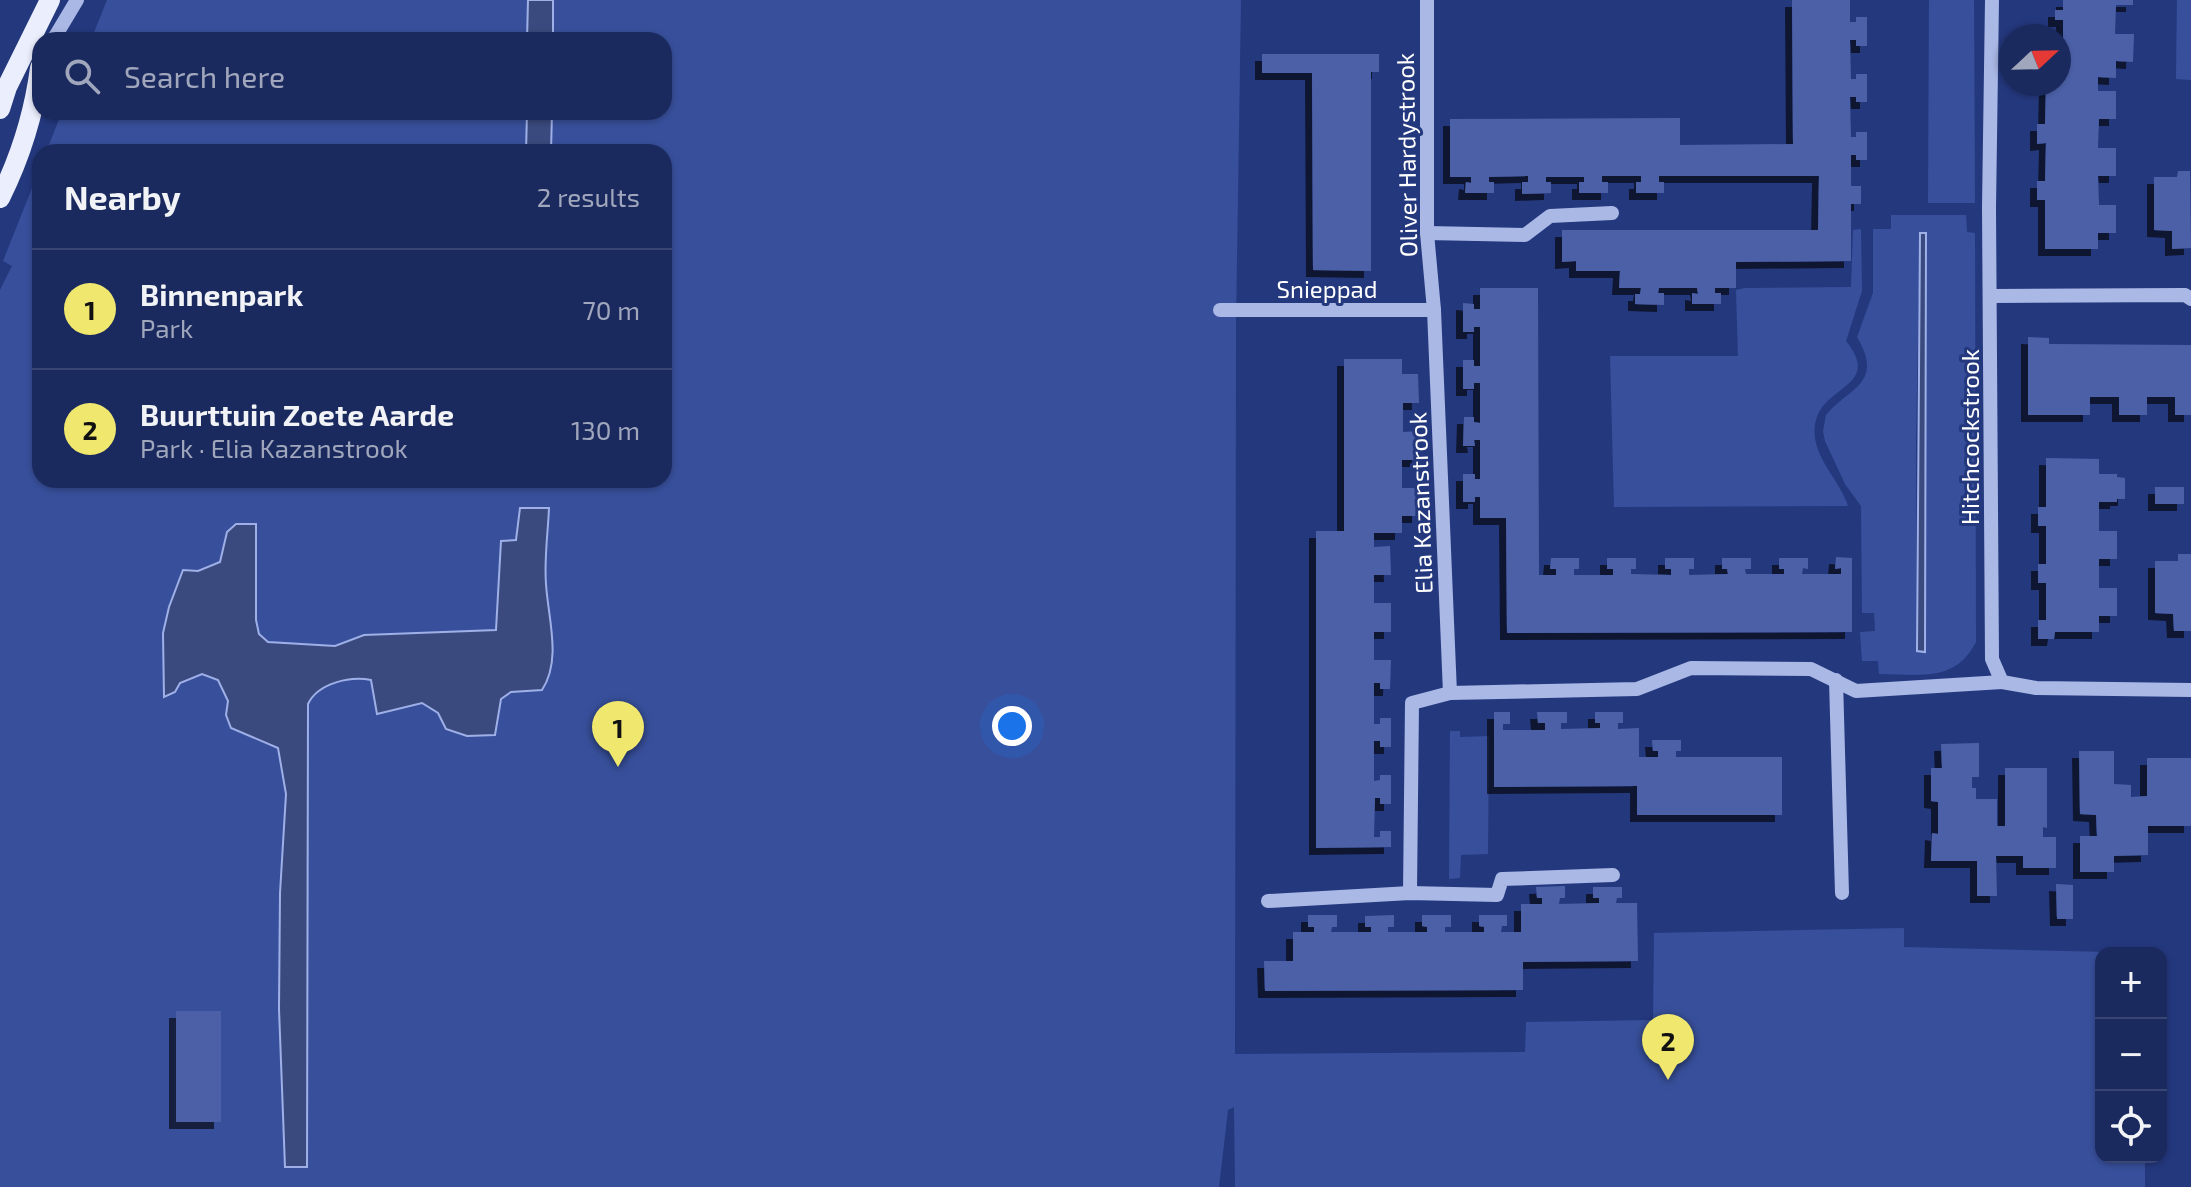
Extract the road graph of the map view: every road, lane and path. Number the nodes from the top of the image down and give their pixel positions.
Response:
1 (50, 0) edge
2 (77, 0) edge
3 (1427, 0) edge
4 (1992, 0) edge
5 (34, 32) edge
6 (45, 32) edge
7 (58, 32) edge
8 (32, 36) edge
9 (0, 109) edge
10 (32, 111) edge
11 (0, 198) edge
12 (1612, 213) dead end
13 (1427, 233) junction
14 (1991, 296) junction
15 (2191, 299) edge
16 (1220, 310) dead end
17 (1434, 310) junction
18 (1836, 680) junction
19 (2002, 682) junction
20 (2191, 690) edge
21 (1450, 693) junction
22 (1613, 875) dead end
23 (1410, 893) junction
24 (1842, 893) dead end
25 (1268, 901) dead end

1 - 5 main road
1 - 6 main road
2 - 7 street
3 - 13 street, Oliver Hardystrook
4 - 14 street, Hitchcockstrook
8 - 9 main road
10 - 11 main road
12 - 13 street
13 - 17 street, Oliver Hardystrook
14 - 15 street
14 - 19 street, Hitchcockstrook
16 - 17 street, Snieppad
17 - 21 street, Elia Kazanstrook
18 - 19 street
18 - 21 street
18 - 24 street
19 - 20 street
21 - 23 street
22 - 23 street
23 - 25 street

